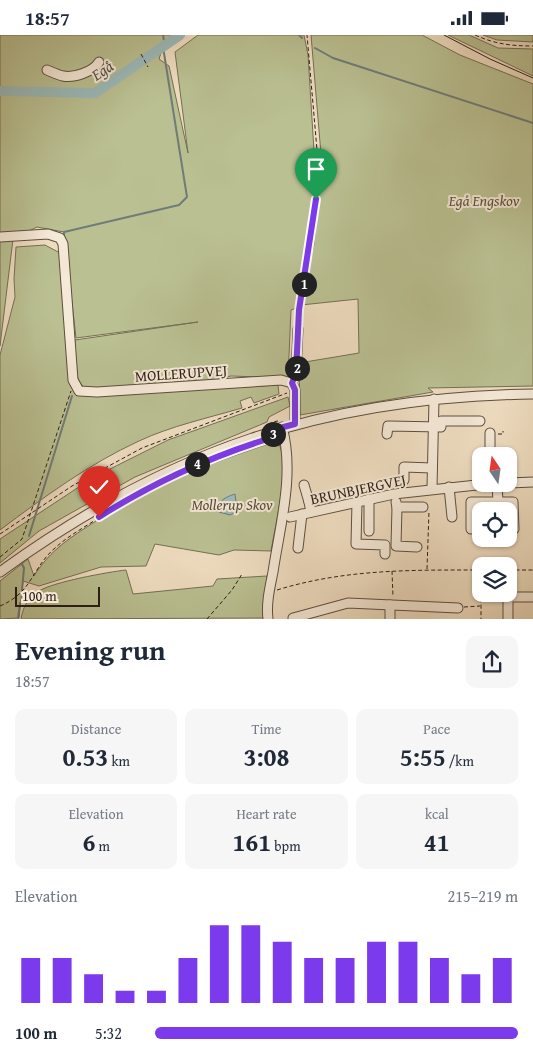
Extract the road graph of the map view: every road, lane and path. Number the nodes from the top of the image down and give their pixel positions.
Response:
1 (307, 35) edge
2 (475, 35) edge
3 (533, 46) edge
4 (141, 54) dead end
5 (99, 62) dead end
6 (148, 67) dead end
7 (47, 70) dead end
8 (0, 237) edge
9 (298, 329) joint
10 (75, 386) junction
11 (293, 387) junction
12 (533, 394) edge
13 (434, 399) junction
14 (294, 420) junction
15 (480, 421) dead end
16 (282, 427) junction
17 (433, 427) junction
18 (272, 430) junction
19 (503, 431) dead end
20 (490, 433) joint
21 (387, 434) dead end
22 (490, 447) edge
23 (432, 468) junction
24 (404, 480) dead end
25 (533, 482) edge
26 (518, 483) edge
27 (304, 485) dead end
28 (472, 485) edge
29 (449, 487) junction
30 (432, 488) junction
31 (357, 492) dead end
32 (498, 493) edge
33 (394, 494) junction
34 (369, 499) junction
35 (309, 502) junction
36 (356, 502) junction
37 (472, 502) edge
38 (498, 502) edge
39 (396, 507) junction
40 (426, 507) joint
41 (34, 510) junction
42 (307, 513) junction
43 (104, 514) dead end
44 (290, 517) dead end
45 (452, 517) dead end
46 (471, 529) dead end
47 (369, 531) dead end
48 (0, 534) edge
49 (417, 547) dead end
50 (298, 548) dead end
51 (385, 554) dead end
52 (0, 557) edge
53 (392, 570) junction
54 (427, 570) junction
55 (472, 570) edge
56 (517, 570) edge
57 (533, 570) edge
58 (0, 572) edge
59 (242, 574) dead end
60 (270, 592) junction
61 (517, 597) edge
62 (533, 597) edge
63 (481, 602) edge
64 (508, 602) edge
65 (391, 605) junction
66 (0, 606) edge
67 (481, 606) junction
68 (458, 608) joint
69 (293, 618) edge
70 (207, 619) edge
71 (268, 619) edge
72 (390, 619) edge
73 (482, 619) edge
74 (508, 619) edge

1 - 9 path
2 - 3 path
4 - 6 path
5 - 7 street
8 - 10 street
9 - 11 street
10 - 11 street, MOLLERUPVEJ
10 - 41 path
11 - 14 street
11 - 41 path
12 - 13 street
13 - 14 street
13 - 17 street
14 - 16 street
14 - 18 path
15 - 17 street
16 - 18 street
16 - 60 street
17 - 21 street
17 - 23 street
18 - 58 street
19 - 20 path
20 - 22 street
23 - 24 street
23 - 30 street
25 - 26 street
27 - 35 street
28 - 29 street, BRUNBJERGVEJ
29 - 30 street, BRUNBJERGVEJ
29 - 45 street
30 - 33 street, BRUNBJERGVEJ
31 - 35 street
32 - 38 street
33 - 34 street, BRUNBJERGVEJ
33 - 39 street
34 - 36 street, BRUNBJERGVEJ
34 - 47 street
35 - 42 street
36 - 42 street, BRUNBJERGVEJ
36 - 51 street
37 - 46 street
39 - 40 street
39 - 49 street
40 - 54 path
41 - 48 path
41 - 52 path
42 - 44 street, BRUNBJERGVEJ
42 - 50 street
43 - 66 path
53 - 54 path
53 - 60 path
53 - 65 path
54 - 55 path
56 - 57 path
59 - 70 path
60 - 71 street
61 - 62 street
63 - 67 path
64 - 74 street
65 - 68 street
65 - 69 street
65 - 72 street
67 - 68 path
67 - 73 path

